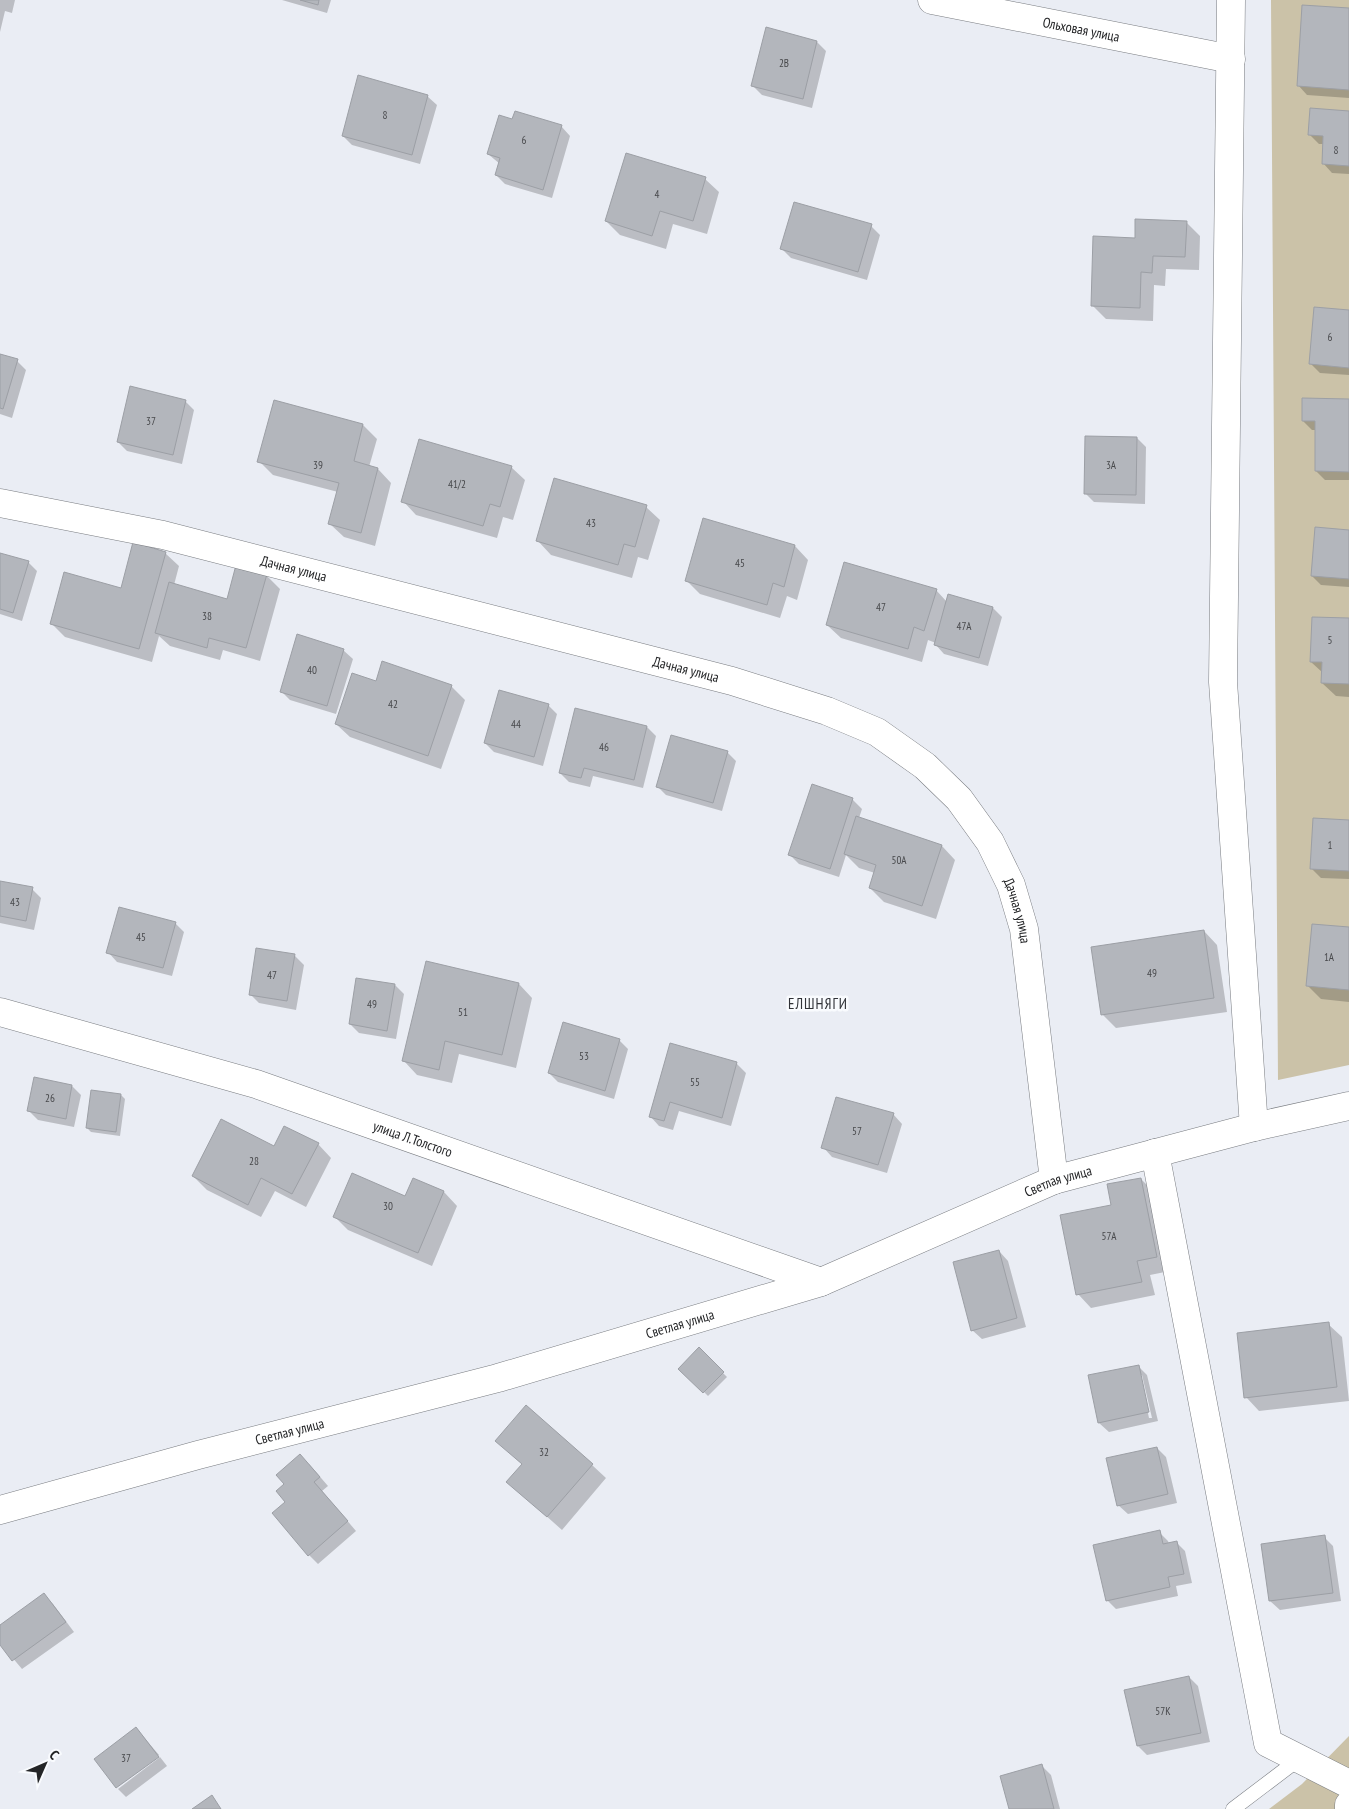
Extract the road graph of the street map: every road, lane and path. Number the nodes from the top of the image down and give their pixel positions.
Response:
1 (932, 0) edge
2 (1231, 0) edge
3 (1231, 59) junction
4 (0, 504) edge
5 (0, 1012) edge
6 (1349, 1106) edge
7 (1254, 1127) junction
8 (1155, 1153) junction
9 (1054, 1180) junction
10 (821, 1282) junction
11 (0, 1510) edge
12 (1299, 1759) junction
13 (1349, 1784) edge
14 (1233, 1809) edge

1 - 3 street, Ольховая улица
2 - 3 street
3 - 7 street
4 - 9 street, Дачная улица
5 - 10 street, улица Л.Толстого
6 - 7 street, Светлая улица
7 - 8 street, Светлая улица
8 - 9 street, Светлая улица
8 - 12 street
9 - 10 street, Светлая улица
10 - 11 street, Светлая улица
12 - 13 street
12 - 14 lane

